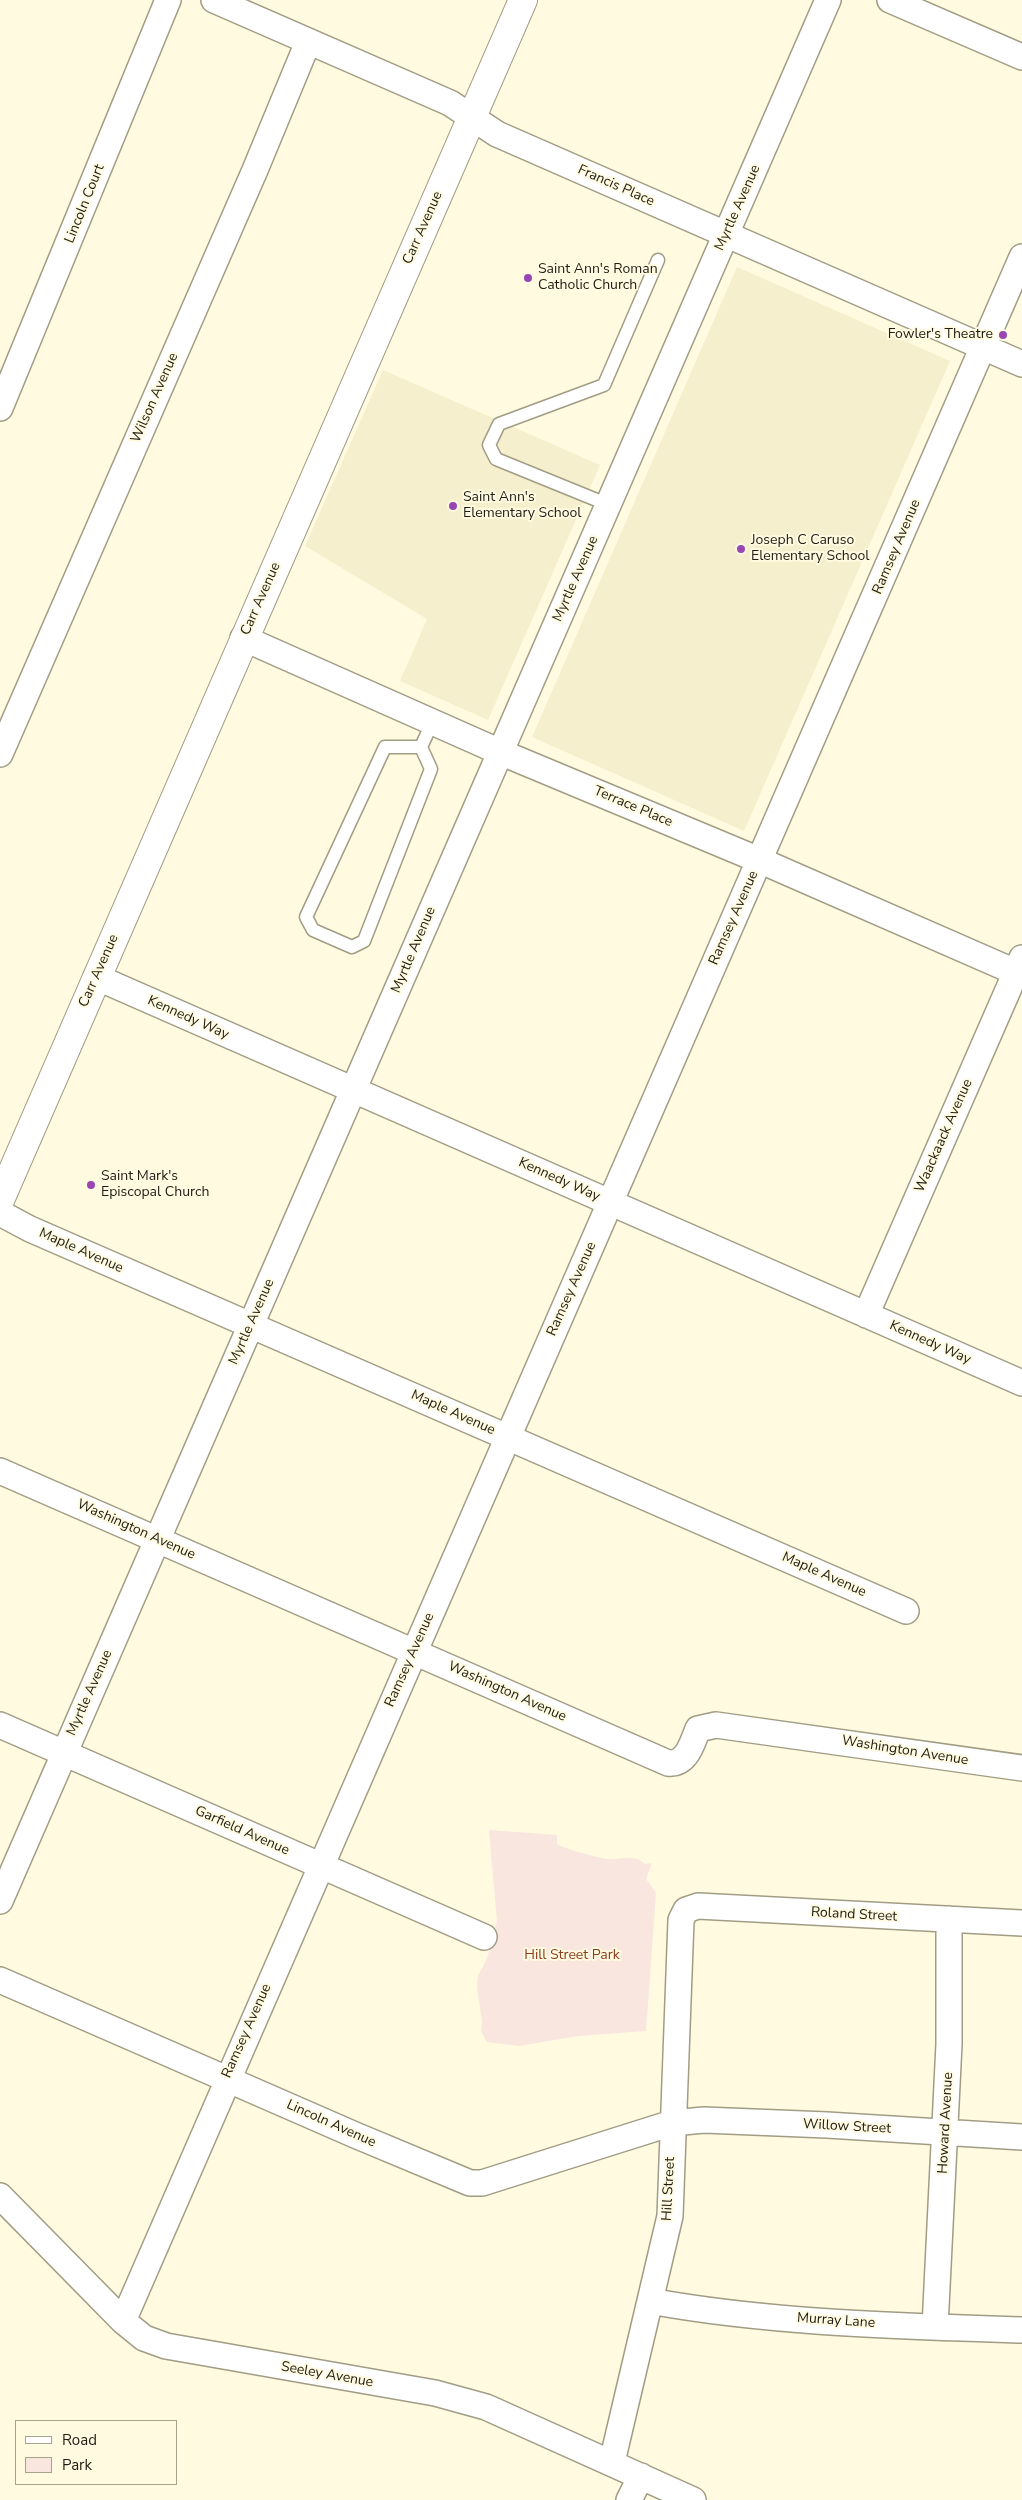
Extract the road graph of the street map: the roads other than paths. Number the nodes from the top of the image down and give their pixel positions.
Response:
1 (168, 0) edge
2 (214, 0) edge
3 (523, 0) edge
4 (828, 0) edge
5 (890, 0) edge
6 (308, 42) junction
7 (1022, 57) edge
8 (472, 117) junction
9 (726, 234) junction
10 (1022, 257) edge
11 (658, 260) dead end
12 (983, 346) junction
13 (1022, 364) edge
14 (0, 408) edge
15 (609, 505) junction
16 (244, 638) junction
17 (432, 721) junction
18 (420, 747) junction
19 (500, 752) junction
20 (0, 754) edge
21 (760, 860) junction
22 (1020, 968) edge
23 (96, 978) junction
24 (354, 1090) junction
25 (0, 1200) edge
26 (610, 1202) junction
27 (0, 1213) edge
28 (866, 1315) junction
29 (250, 1325) junction
30 (1022, 1383) edge
31 (507, 1437) junction
32 (0, 1471) edge
33 (157, 1539) junction
34 (906, 1611) dead end
35 (414, 1651) junction
36 (0, 1725) edge
37 (64, 1753) junction
38 (1022, 1768) edge
39 (320, 1865) junction
40 (0, 1901) edge
41 (686, 1910) joint
42 (950, 1919) junction
43 (1022, 1923) edge
44 (484, 1937) dead end
45 (0, 1980) edge
46 (227, 2078) junction
47 (672, 2123) junction
48 (946, 2133) junction
49 (1022, 2137) edge
50 (0, 2196) edge
51 (650, 2301) junction
52 (123, 2321) junction
53 (935, 2327) junction
54 (1022, 2330) edge
55 (612, 2462) junction
56 (641, 2476) junction
57 (629, 2500) edge
58 (693, 2500) edge

1 - 14 street, Lincoln Court
2 - 6 street, Francis Place
3 - 8 street, Carr Avenue
4 - 9 street, Myrtle Avenue
5 - 7 street
6 - 8 street, Francis Place
6 - 20 street, Wilson Avenue
8 - 9 street, Francis Place
8 - 16 street, Carr Avenue
9 - 12 street, Francis Place
9 - 15 street, Myrtle Avenue
10 - 12 street, Ramsey Avenue
11 - 15 lane
12 - 13 street, Francis Place
12 - 21 street, Ramsey Avenue
15 - 19 street, Myrtle Avenue
16 - 17 street, Terrace Place
16 - 23 street, Carr Avenue
17 - 18 lane
17 - 19 street, Terrace Place
18 - 18 lane
19 - 21 street, Terrace Place
19 - 24 street, Myrtle Avenue
21 - 22 street, Terrace Place
21 - 26 street, Ramsey Avenue
22 - 28 street, Waackaack Avenue
23 - 24 street, Kennedy Way
23 - 25 street, Carr Avenue
24 - 26 street, Kennedy Way
24 - 29 street, Myrtle Avenue
26 - 28 street, Kennedy Way
26 - 31 street, Ramsey Avenue
27 - 29 street, Maple Avenue
28 - 30 street, Kennedy Way
29 - 31 street, Maple Avenue
29 - 33 street, Myrtle Avenue
31 - 34 street, Maple Avenue
31 - 35 street, Ramsey Avenue
32 - 33 street, Washington Avenue
33 - 35 street, Washington Avenue
33 - 37 street, Myrtle Avenue
35 - 38 street, Washington Avenue
35 - 39 street, Ramsey Avenue
36 - 37 street, Garfield Avenue
37 - 39 street, Garfield Avenue
37 - 40 street, Myrtle Avenue
39 - 44 street, Garfield Avenue
39 - 46 street, Ramsey Avenue
41 - 42 street, Roland Street
41 - 47 street, Hill Street
42 - 43 street, Roland Street
42 - 48 street, Howard Avenue
45 - 46 street, Lincoln Avenue
46 - 47 street, Lincoln Avenue
46 - 52 street, Ramsey Avenue
47 - 48 street, Willow Street
47 - 51 street, Hill Street
48 - 49 street, Willow Street
48 - 53 street, Howard Avenue
50 - 52 street, Seeley Avenue
51 - 53 street, Murray Lane
51 - 55 street, Hill Street
52 - 55 street, Seeley Avenue
53 - 54 street, Murray Lane
55 - 56 street, Seeley Avenue
56 - 57 street
56 - 58 street, Seeley Avenue

